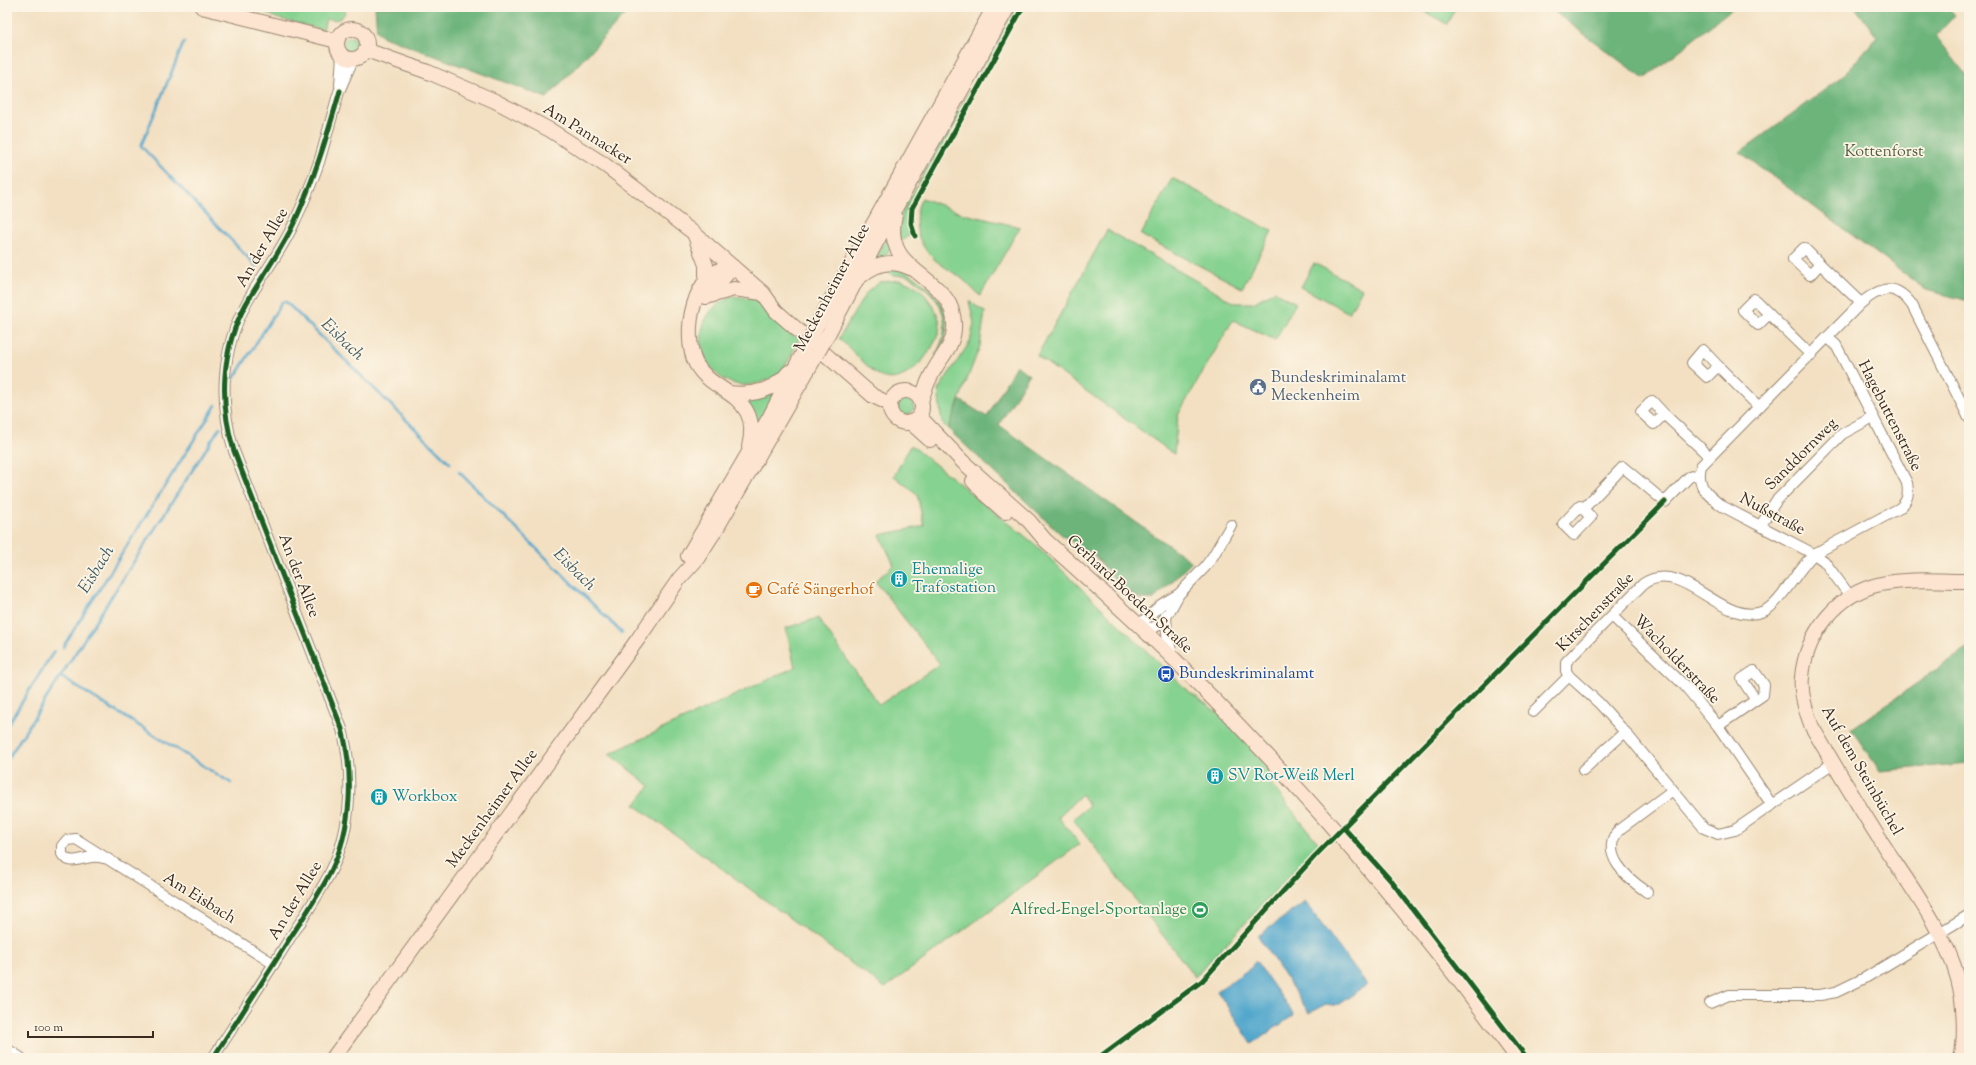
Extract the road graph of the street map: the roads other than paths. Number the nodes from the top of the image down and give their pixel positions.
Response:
1 (202, 7) edge
2 (994, 7) edge
3 (1008, 7) edge
4 (337, 41) junction
5 (366, 50) junction
6 (347, 57) junction
7 (896, 210) junction
8 (695, 234) junction
9 (1820, 264) dead end
10 (733, 267) junction
11 (914, 270) junction
12 (858, 278) junction
13 (706, 280) junction
14 (763, 294) junction
15 (706, 297) junction
16 (1861, 303) junction
17 (1769, 314) dead end
18 (691, 320) junction
19 (1828, 338) junction
20 (808, 352) junction
21 (1811, 355) junction
22 (937, 365) junction
23 (1718, 366) dead end
24 (908, 391) junction
25 (729, 393) junction
26 (892, 400) junction
27 (921, 401) junction
28 (1759, 406) junction
29 (1664, 414) dead end
30 (1968, 414) edge
31 (1873, 417) junction
32 (915, 419) junction
33 (748, 454) junction
34 (1709, 456) junction
35 (1699, 474) junction
36 (1583, 509) dead end
37 (1231, 525) dead end
38 (1761, 525) junction
39 (1814, 554) junction
40 (679, 578) junction
41 (1969, 581) edge
42 (1179, 594) junction
43 (1850, 596) junction
44 (1166, 615) junction
45 (1612, 616) junction
46 (1139, 625) junction
47 (1173, 658) junction
48 (1569, 676) junction
49 (1755, 699) dead end
50 (1533, 712) dead end
51 (1718, 726) junction
52 (1625, 732) junction
53 (1833, 763) junction
54 (1582, 770) dead end
55 (1673, 790) junction
56 (1772, 805) junction
57 (108, 859) dead end
58 (1647, 892) dead end
59 (1969, 915) edge
60 (1939, 934) junction
61 (274, 964) junction
62 (1964, 980) edge
63 (1710, 1003) dead end
64 (7, 1049) edge
65 (1965, 1053) edge
66 (21, 1058) edge
67 (213, 1058) edge
68 (333, 1058) edge
69 (1517, 1058) edge

1 - 4 main road
2 - 20 main road, Meckenheimer Allee, bridge
3 - 7 main road, Meckenheimer Allee
4 - 5 main road
4 - 6 main road
5 - 6 main road
5 - 8 main road, Am Pannacker
6 - 61 street, An der Allee
7 - 11 main road
7 - 12 main road, Meckenheimer Allee
8 - 10 main road, Am Pannacker
8 - 13 main road
9 - 16 street
10 - 13 main road
10 - 14 main road, Am Pannacker
10 - 15 main road
11 - 12 main road
11 - 22 main road
12 - 20 main road, Meckenheimer Allee, bridge
13 - 18 main road
14 - 15 main road
14 - 26 main road, Am Pannacker
15 - 18 main road
16 - 19 street
16 - 30 street
17 - 21 street
18 - 25 main road
19 - 21 street
19 - 31 street, Hagebuttenstraße
20 - 25 main road
20 - 33 main road, Meckenheimer Allee
20 - 40 main road, Meckenheimer Allee
21 - 28 street
22 - 24 main road
22 - 27 main road
23 - 28 street
24 - 26 main road
24 - 27 main road
25 - 33 main road
26 - 32 main road, Gerhard-Boeden-Straße
27 - 32 main road
28 - 34 street
29 - 34 street
31 - 38 street, Sanddornweg
31 - 39 street, Hagebuttenstraße
32 - 46 main road, Gerhard-Boeden-Straße
33 - 40 main road, Meckenheimer Allee
34 - 35 street
35 - 36 street
35 - 38 street, Nußstraße
37 - 42 street
38 - 39 street, Nußstraße
39 - 43 street, Nußstraße
39 - 45 street, Kirschenstraße
40 - 68 main road, Meckenheimer Allee
41 - 43 main road, Auf dem Steinbüchel
42 - 44 street
42 - 46 street
43 - 53 main road, Auf dem Steinbüchel
44 - 46 street
44 - 47 street
45 - 48 street, Kirschenstraße
45 - 51 street, Wacholderstraße
46 - 47 main road, Gerhard-Boeden-Straße
47 - 69 main road, Gerhard-Boeden-Straße
48 - 50 street, Kirschenstraße
48 - 52 street, Kirschenstraße
49 - 51 street, Wacholderstraße
51 - 56 street, Wacholderstraße
52 - 54 street
52 - 55 street, Kirschenstraße
53 - 56 street, Kirschenstraße
53 - 60 main road, Auf dem Steinbüchel
55 - 56 street, Kirschenstraße
55 - 58 street
57 - 61 street, Am Eisbach
59 - 60 street
60 - 62 main road, Auf dem Steinbüchel
60 - 63 street
61 - 67 street, An der Allee
62 - 65 main road, Auf dem Steinbüchel
64 - 66 street

